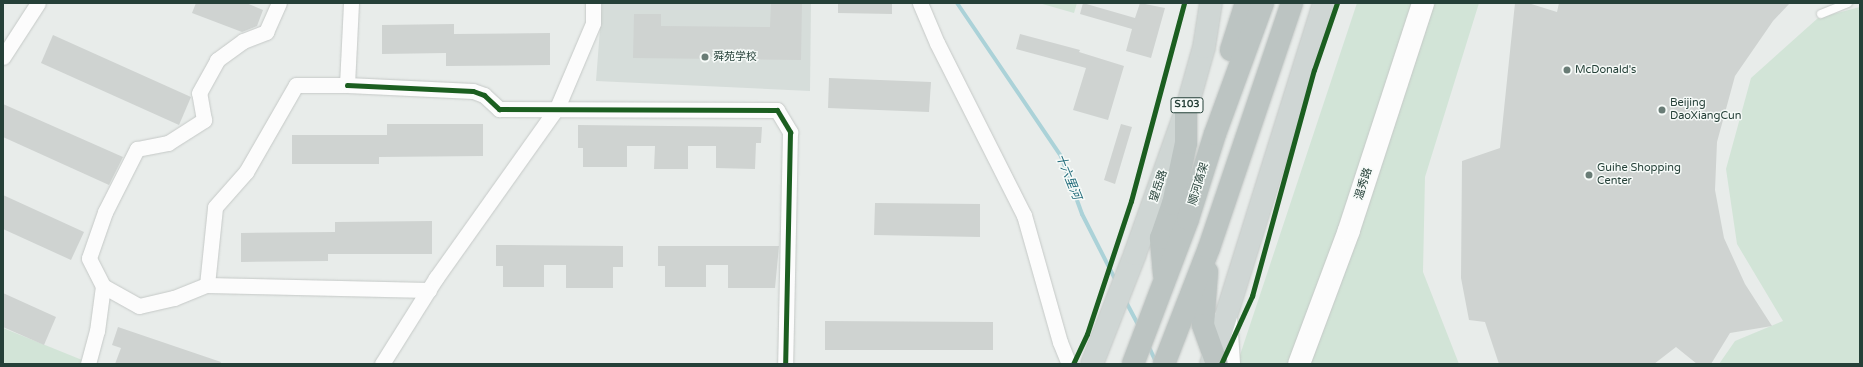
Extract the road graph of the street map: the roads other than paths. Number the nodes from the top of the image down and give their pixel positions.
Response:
1 (38, 3) edge
2 (279, 3) edge
3 (352, 3) edge
4 (594, 3) edge
5 (920, 3) edge
6 (1211, 3) edge
7 (1246, 3) edge
8 (1263, 3) edge
9 (1324, 3) edge
10 (1423, 3) edge
11 (1848, 3) edge
12 (1292, 4) edge
13 (1821, 14) dead end
14 (3, 57) edge
15 (347, 85) junction
16 (557, 108) junction
17 (1186, 111) junction
18 (1215, 134) junction
19 (1210, 242) junction
20 (1163, 282) junction
21 (207, 285) junction
22 (103, 286) junction
23 (429, 290) junction
24 (1095, 358) edge
25 (1217, 363) edge
26 (88, 364) edge
27 (382, 364) edge
28 (785, 364) edge
29 (1069, 364) edge
30 (1133, 364) edge
31 (1164, 364) edge
32 (1299, 364) edge

1 - 14 street
2 - 22 street
3 - 15 street
4 - 16 street
5 - 29 street
6 - 17 main road, 望岳路 / S103
7 - 18 highway
8 - 18 highway, 顺河高架
9 - 25 main road
10 - 32 street, 温秀路
11 - 13 lane
12 - 19 highway
15 - 16 street
15 - 21 street
16 - 23 street
16 - 28 street
17 - 20 highway
17 - 24 main road, 望岳路 / S103
18 - 20 highway, 顺河高架
19 - 25 highway
19 - 31 highway
20 - 30 highway, 顺河高架
21 - 22 street
21 - 23 street
22 - 26 street
23 - 27 street

